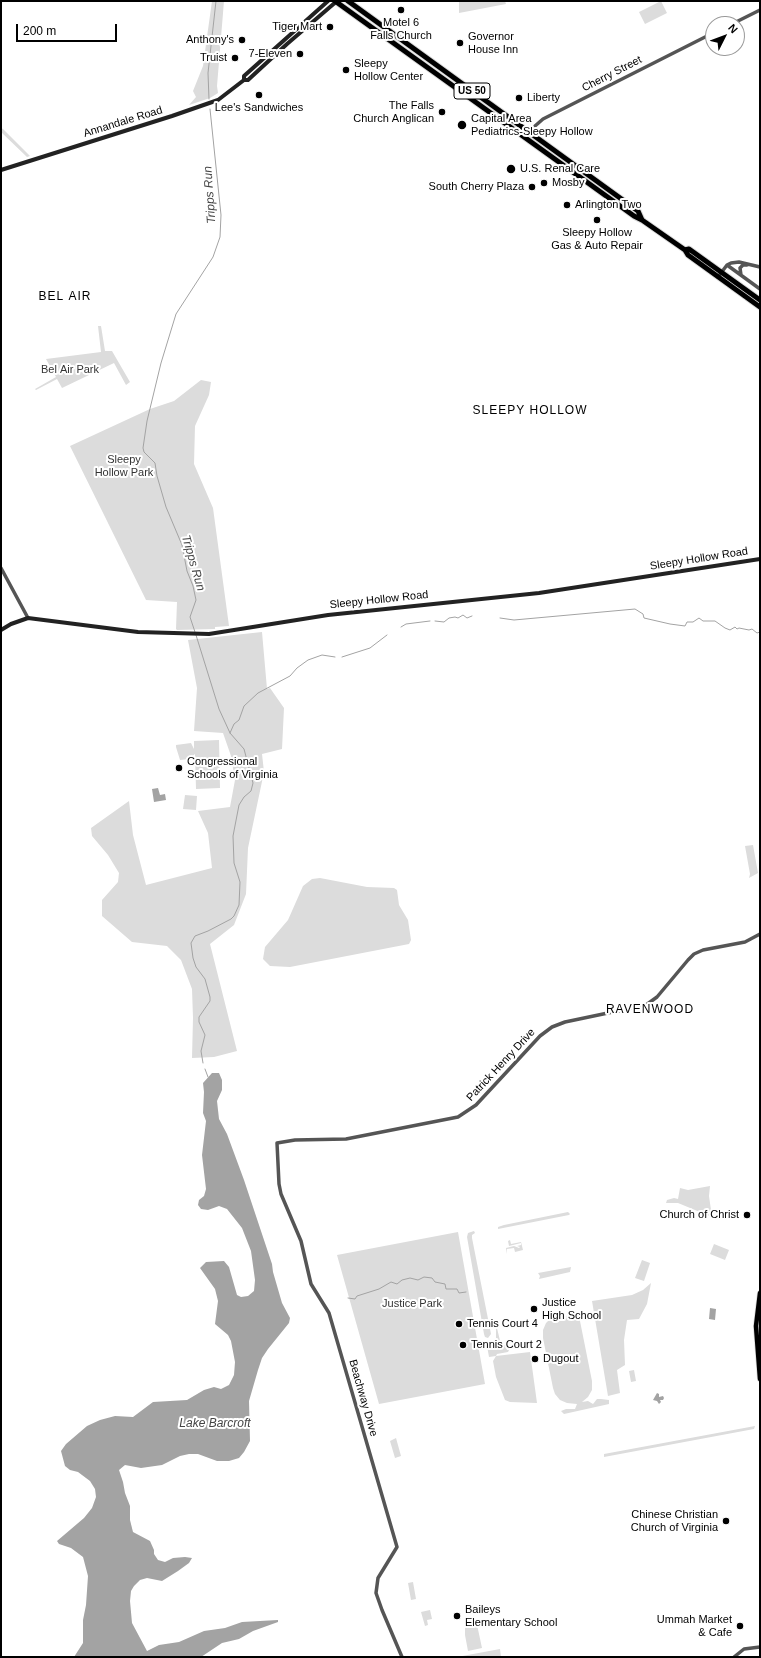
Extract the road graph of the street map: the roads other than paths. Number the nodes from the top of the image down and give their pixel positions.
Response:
1 (328, 1) edge
2 (336, 1) edge
3 (348, 1) edge
4 (760, 10) edge
5 (745, 18) edge
6 (705, 37) edge
7 (244, 80) junction
8 (530, 134) junction
9 (527, 139) junction
10 (1, 170) edge
11 (642, 220) junction
12 (685, 250) junction
13 (727, 265) junction
14 (750, 265) junction
15 (760, 267) edge
16 (722, 272) junction
17 (742, 276) junction
18 (718, 277) junction
19 (760, 289) edge
20 (760, 300) edge
21 (760, 308) edge
22 (760, 559) edge
23 (1, 568) edge
24 (28, 618) junction
25 (1, 630) edge
26 (760, 934) edge
27 (277, 1143) joint
28 (760, 1293) edge
29 (760, 1379) edge
30 (760, 1647) edge
31 (402, 1657) edge
32 (734, 1657) edge

1 - 7 main road, Annandale Road
2 - 7 main road, Annandale Road
2 - 9 highway, US 50
3 - 8 highway, US 50
4 - 5 street
6 - 8 street, Cherry Street
7 - 10 main road, Annandale Road
8 - 9 street, Cherry Street
8 - 11 highway, US 50
9 - 11 highway, US 50
11 - 12 highway, US 50
12 - 16 highway, US 50
12 - 18 highway, US 50
13 - 14 street
13 - 16 street
13 - 17 street
14 - 15 street
14 - 17 street
16 - 18 street
16 - 20 highway, US 50
17 - 19 street
18 - 21 highway, US 50
22 - 24 main road, Sleepy Hollow Road
23 - 24 street
24 - 25 main road, Sleepy Hollow Road
26 - 27 street, Patrick Henry Drive
27 - 31 street, Beachway Drive
28 - 29 main road
30 - 32 street

